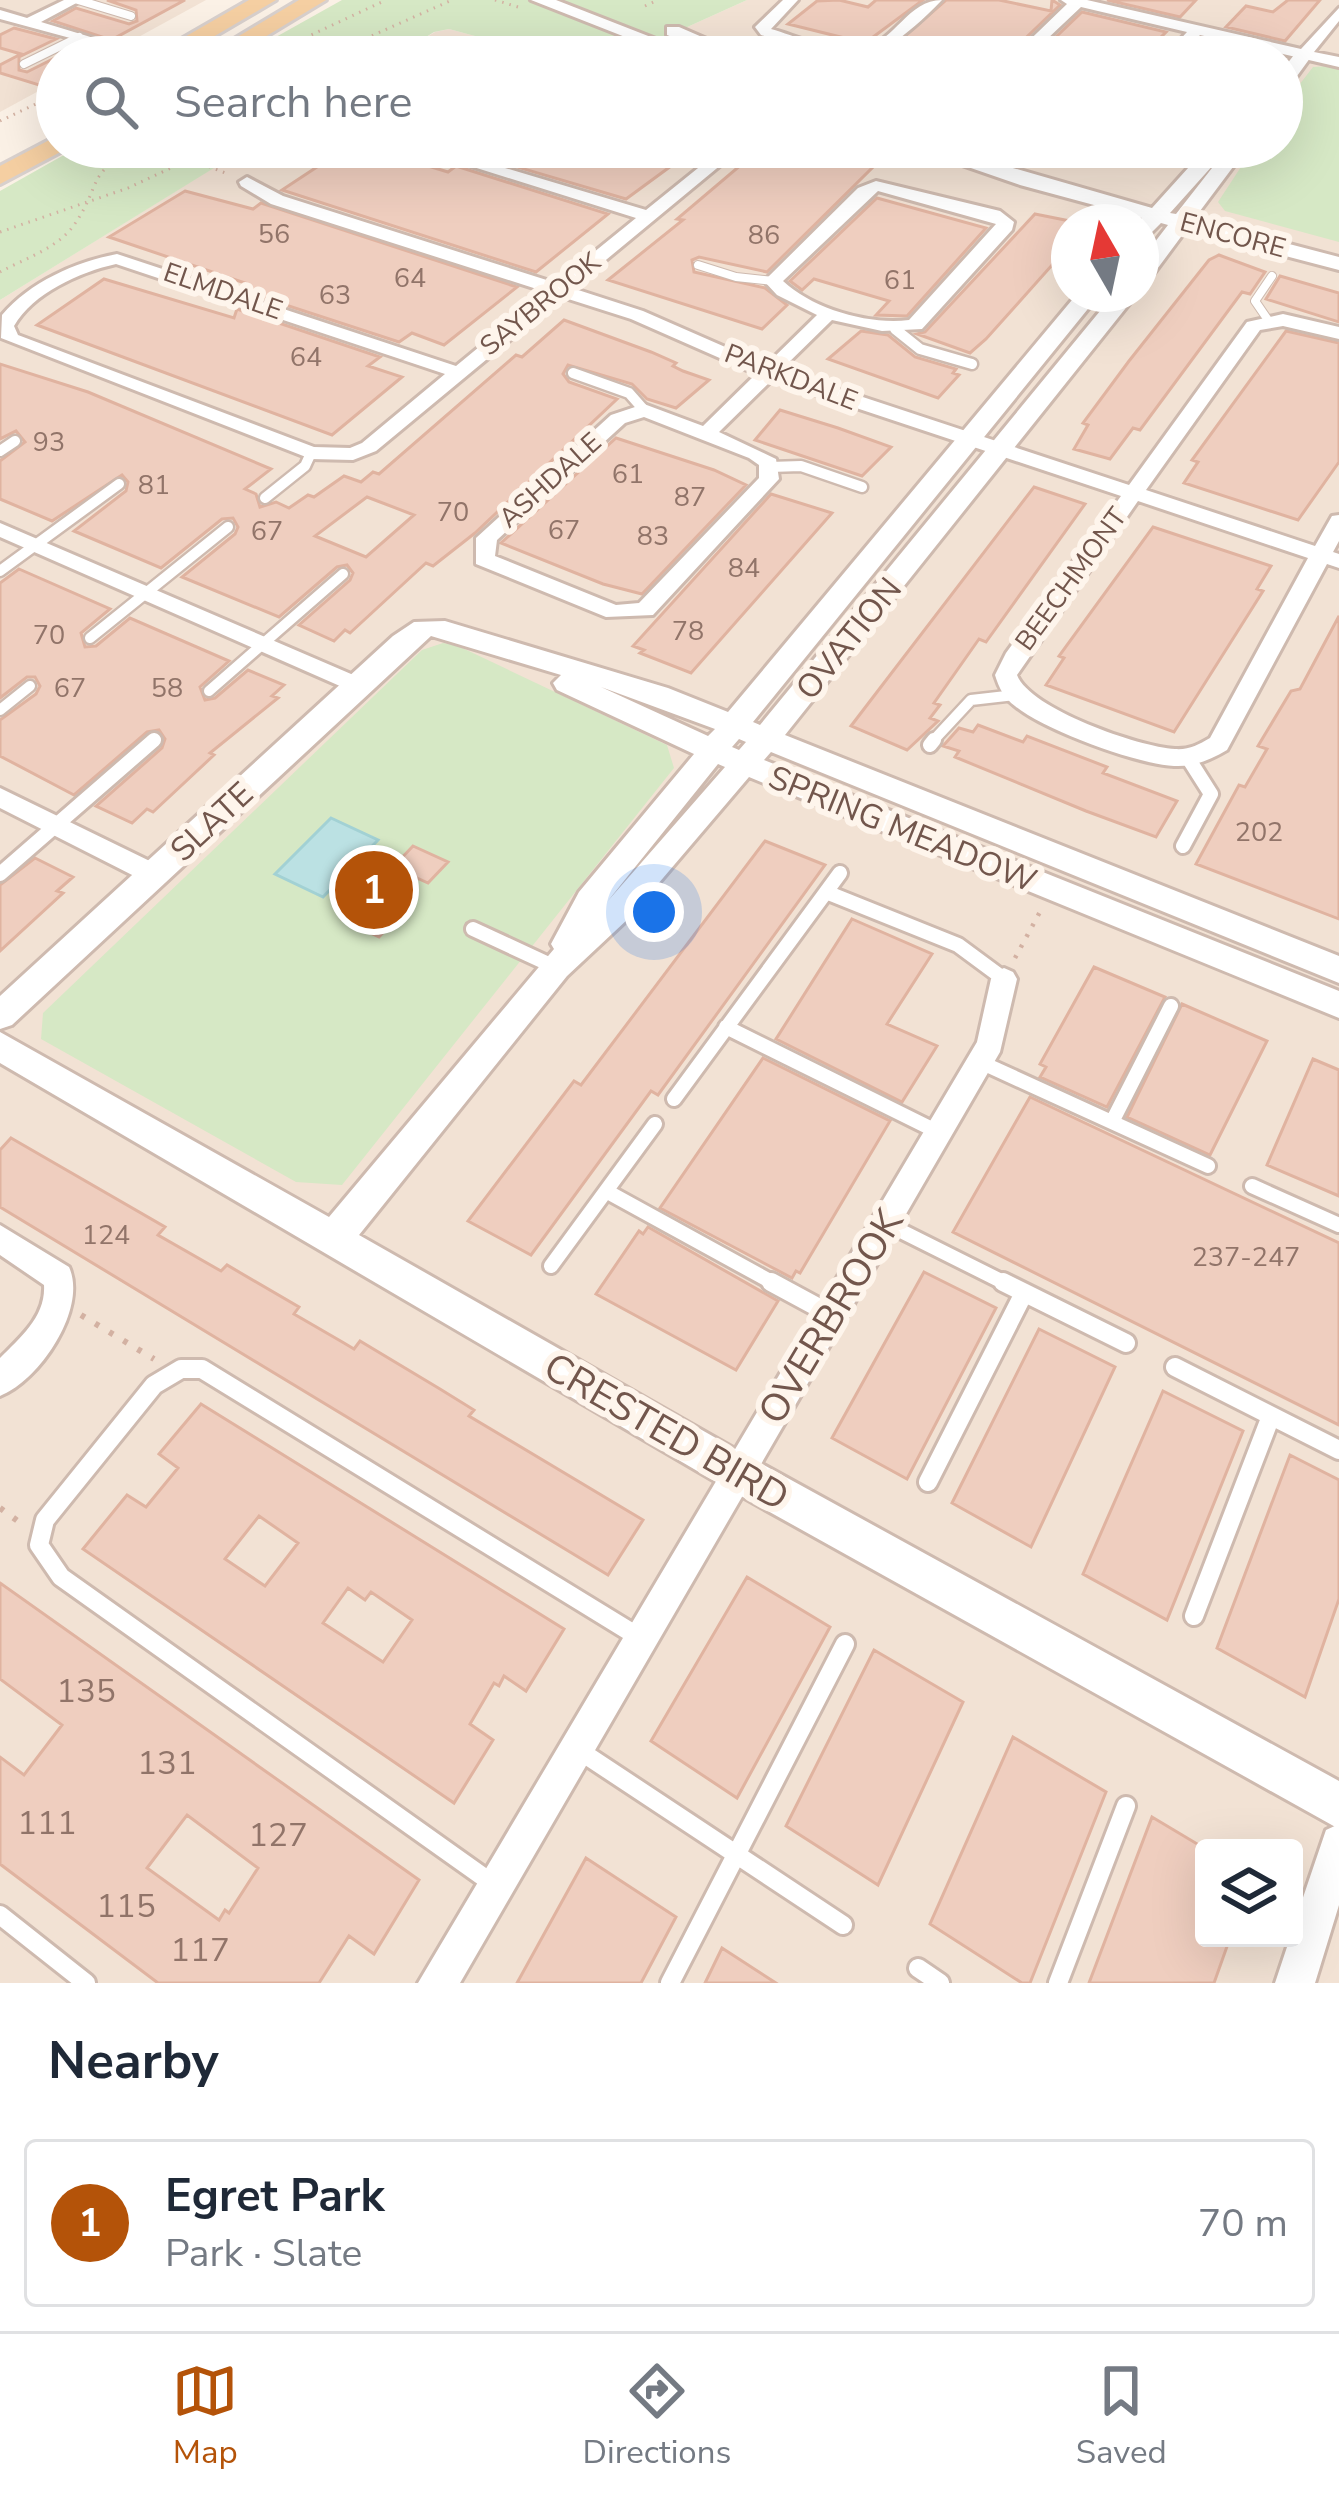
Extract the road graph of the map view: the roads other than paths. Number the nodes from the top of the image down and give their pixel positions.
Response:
1 (76, 0) edge
2 (265, 0) edge
3 (315, 0) edge
4 (540, 0) edge
5 (592, 0) edge
6 (791, 0) edge
7 (935, 0) edge
8 (1075, 1) edge
9 (0, 14) edge
10 (131, 16) dead end
11 (1337, 17) edge
12 (30, 22) junction
13 (1197, 29) junction
14 (73, 36) edge
15 (201, 36) edge
16 (251, 36) edge
17 (636, 36) edge
18 (685, 36) edge
19 (772, 36) edge
20 (893, 36) edge
21 (1040, 36) edge
22 (1191, 36) edge
23 (1227, 36) edge
24 (1304, 54) joint
25 (36, 59) edge
26 (1339, 62) edge
27 (25, 64) dead end
28 (36, 127) edge
29 (0, 147) edge
30 (36, 156) edge
31 (488, 168) edge
32 (707, 168) edge
33 (991, 168) edge
34 (1029, 168) edge
35 (1199, 168) edge
36 (1223, 168) edge
37 (0, 176) edge
38 (247, 182) road end
39 (1113, 204) edge
40 (1123, 204) edge
41 (1159, 211) edge
42 (1188, 215) junction
43 (648, 216) junction
44 (1159, 216) edge
45 (1339, 247) edge
46 (1159, 252) edge
47 (1339, 263) edge
48 (698, 265) dead end
49 (1272, 276) dead end
50 (773, 281) junction
51 (559, 290) junction
52 (830, 312) junction
53 (1074, 312) edge
54 (1112, 312) edge
55 (1276, 320) junction
56 (895, 329) junction
57 (1339, 334) edge
58 (972, 364) dead end
59 (457, 372) junction
60 (767, 372) junction
61 (573, 374) dead end
62 (644, 410) junction
63 (706, 433) junction
64 (967, 440) junction
65 (15, 441) dead end
66 (0, 451) edge
67 (1001, 451) junction
68 (311, 453) junction
69 (770, 467) junction
70 (119, 484) dead end
71 (862, 487) dead end
72 (1132, 494) junction
73 (265, 498) dead end
74 (1339, 521) edge
75 (228, 527) dead end
76 (0, 529) edge
77 (36, 544) junction
78 (1329, 558) edge
79 (0, 572) edge
80 (343, 574) dead end
81 (146, 592) junction
82 (424, 628) joint
83 (90, 638) dead end
84 (264, 644) junction
85 (357, 685) junction
86 (30, 686) dead end
87 (209, 691) dead end
88 (1015, 695) junction
89 (0, 710) edge
90 (766, 738) junction
91 (154, 740) dead end
92 (930, 745) dead end
93 (729, 746) junction
94 (1198, 759) junction
95 (0, 797) edge
96 (56, 825) junction
97 (1184, 846) dead end
98 (840, 873) dead end
99 (0, 874) edge
100 (153, 874) junction
101 (826, 892) junction
102 (472, 928) dead end
103 (555, 967) junction
104 (1339, 970) edge
105 (1004, 979) joint
106 (1339, 1005) edge
107 (1172, 1006) dead end
108 (0, 1016) edge
109 (726, 1028) junction
110 (0, 1046) edge
111 (978, 1061) junction
112 (674, 1100) dead end
113 (1112, 1122) junction
114 (655, 1124) dead end
115 (938, 1132) junction
116 (1208, 1166) dead end
117 (1252, 1186) dead end
118 (606, 1191) junction
119 (886, 1223) junction
120 (1339, 1226) edge
121 (0, 1238) edge
122 (332, 1241) junction
123 (551, 1266) dead end
124 (1024, 1293) junction
125 (832, 1315) junction
126 (1126, 1343) dead end
127 (1174, 1367) dead end
128 (0, 1381) edge
129 (1271, 1416) junction
130 (1339, 1450) edge
131 (737, 1472) junction
132 (928, 1482) dead end
133 (1194, 1616) dead end
134 (642, 1639) junction
135 (845, 1644) dead end
136 (577, 1749) junction
137 (1126, 1806) dead end
138 (1339, 1806) edge
139 (1339, 1843) edge
140 (736, 1855) junction
141 (496, 1886) junction
142 (0, 1915) edge
143 (843, 1925) dead end
144 (918, 1968) dead end
145 (86, 1983) edge
146 (439, 1983) edge
147 (670, 1983) edge
148 (940, 1983) edge
149 (1058, 1983) edge
150 (1295, 1983) edge

1 - 10 lane
1 - 12 street
2 - 15 main road
3 - 16 main road
4 - 17 street
5 - 18 street
6 - 19 street
7 - 20 street
8 - 13 street
8 - 21 street
9 - 12 street
11 - 24 street
12 - 14 street
13 - 22 street
13 - 23 street
24 - 26 street
25 - 27 lane
28 - 29 main road
30 - 37 main road
31 - 43 street
32 - 43 street, SAYBROOK
33 - 39 street, ENCORE
34 - 40 street, ENCORE
35 - 41 street
36 - 42 street
38 - 51 street, PARKDALE
42 - 44 street, ENCORE
42 - 45 street, ENCORE
42 - 46 street
42 - 47 street, ENCORE
43 - 51 street, SAYBROOK
48 - 50 lane
49 - 55 lane
50 - 52 street
50 - 56 street
51 - 59 street, SAYBROOK
51 - 60 street, PARKDALE
52 - 56 street
52 - 60 street
53 - 64 street, OVATION
54 - 67 street, OVATION
55 - 57 street
55 - 72 street, BEECHMONT
56 - 58 lane
59 - 68 street, SAYBROOK
59 - 68 street, ELMDALE
60 - 63 street
60 - 64 street, PARKDALE
61 - 62 lane
62 - 63 street
62 - 69 street, ASHDALE
63 - 69 street
64 - 67 street, PARKDALE
64 - 93 street, OVATION
65 - 66 lane
67 - 72 street, PARKDALE
67 - 90 street, OVATION
68 - 73 lane
69 - 71 lane
70 - 77 lane
72 - 78 street, PARKDALE
72 - 88 street, BEECHMONT
74 - 78 street
75 - 81 lane
76 - 77 street
77 - 79 lane
77 - 81 street
78 - 94 street
80 - 84 lane
81 - 83 lane
81 - 84 street
82 - 85 street, SLATE
82 - 93 street, SPRING MEADOW
84 - 85 street
84 - 87 lane
85 - 100 street, SLATE
86 - 89 lane
88 - 92 lane
88 - 94 street, BEECHMONT
90 - 93 street, SPRING MEADOW
90 - 104 street, SPRING MEADOW
91 - 96 lane
93 - 103 street, OVATION
93 - 106 street, SPRING MEADOW
94 - 97 lane
95 - 96 street
96 - 99 lane
96 - 100 street
98 - 101 lane
100 - 108 street, SLATE
101 - 105 lane
101 - 109 lane
102 - 103 lane
103 - 122 street, OVATION
105 - 111 street, OVERBROOK
107 - 113 lane
109 - 112 lane
109 - 115 lane
110 - 122 street, CRESTED BIRD
111 - 113 lane
111 - 115 street, OVERBROOK
113 - 116 lane
114 - 118 lane
115 - 119 street, OVERBROOK
117 - 120 lane
118 - 123 lane
118 - 125 lane
119 - 124 lane
119 - 125 street, OVERBROOK
121 - 128 street
122 - 131 street, CRESTED BIRD
124 - 126 lane
124 - 132 lane
125 - 131 street, OVERBROOK
127 - 129 lane
129 - 130 lane
129 - 133 lane
131 - 134 street, OVERBROOK
131 - 138 street, CRESTED BIRD
134 - 136 street, OVERBROOK
134 - 141 lane
135 - 140 lane
136 - 140 lane
136 - 141 street, OVERBROOK
137 - 149 lane
139 - 150 street
140 - 143 lane
140 - 147 lane
141 - 146 street, OVERBROOK
142 - 145 lane
144 - 148 lane

